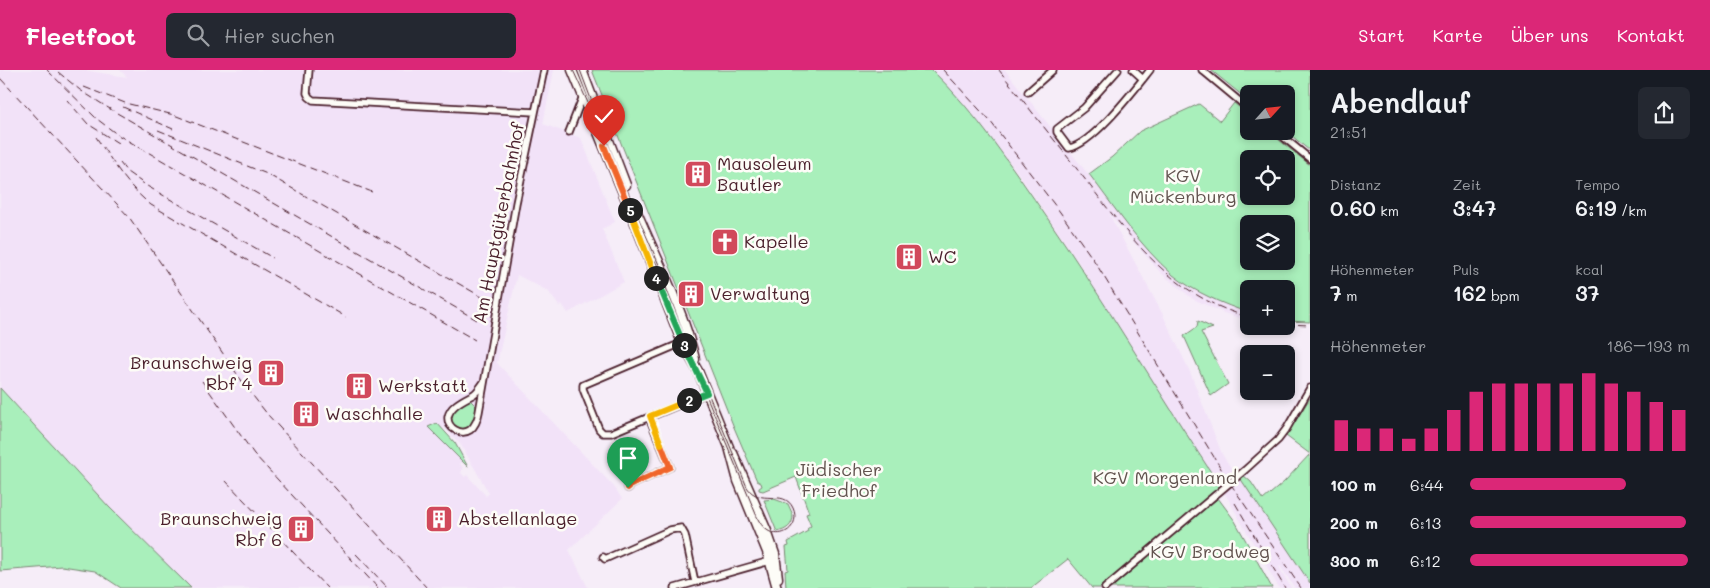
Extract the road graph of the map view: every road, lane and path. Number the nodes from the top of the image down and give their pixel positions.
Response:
1 (309, 70) edge
2 (537, 70) edge
3 (572, 70) edge
4 (582, 70) edge
5 (1053, 70) edge
6 (1118, 70) edge
7 (1133, 70) edge
8 (1150, 70) edge
9 (1202, 70) edge
10 (544, 71) edge
11 (1143, 79) junction
12 (1028, 92) dead end
13 (583, 96) junction
14 (1240, 102) edge
15 (536, 112) junction
16 (569, 132) dead end
17 (1287, 140) edge
18 (1310, 159) edge
19 (669, 285) junction
20 (660, 289) junction
21 (686, 341) junction
22 (484, 382) junction
23 (1310, 388) edge
24 (707, 393) junction
25 (463, 399) junction
26 (480, 410) junction
27 (650, 416) junction
28 (729, 447) junction
29 (628, 488) dead end
30 (772, 546) junction
31 (603, 557) dead end
32 (770, 559) junction
33 (695, 582) junction
34 (778, 586) edge
35 (675, 588) edge
36 (1105, 588) edge

1 - 15 street
2 - 10 street
3 - 13 main road
4 - 19 main road
5 - 12 street
6 - 11 street
7 - 11 street
8 - 11 street
9 - 14 street
10 - 15 street, Am Hauptgüterbahnhof
13 - 16 street
13 - 20 main road
15 - 22 street, Am Hauptgüterbahnhof
17 - 18 street
19 - 20 main road
19 - 21 main road
20 - 21 main road
21 - 24 main road
21 - 27 street
22 - 25 street, Am Hauptgüterbahnhof
22 - 26 street, Am Hauptgüterbahnhof
23 - 36 street
24 - 27 street
24 - 28 main road
25 - 26 street
25 - 26 street, Am Hauptgüterbahnhof
27 - 29 street
28 - 30 main road
28 - 32 main road
30 - 32 main road
30 - 34 main road
31 - 33 street
32 - 33 street
32 - 34 main road
33 - 35 street

